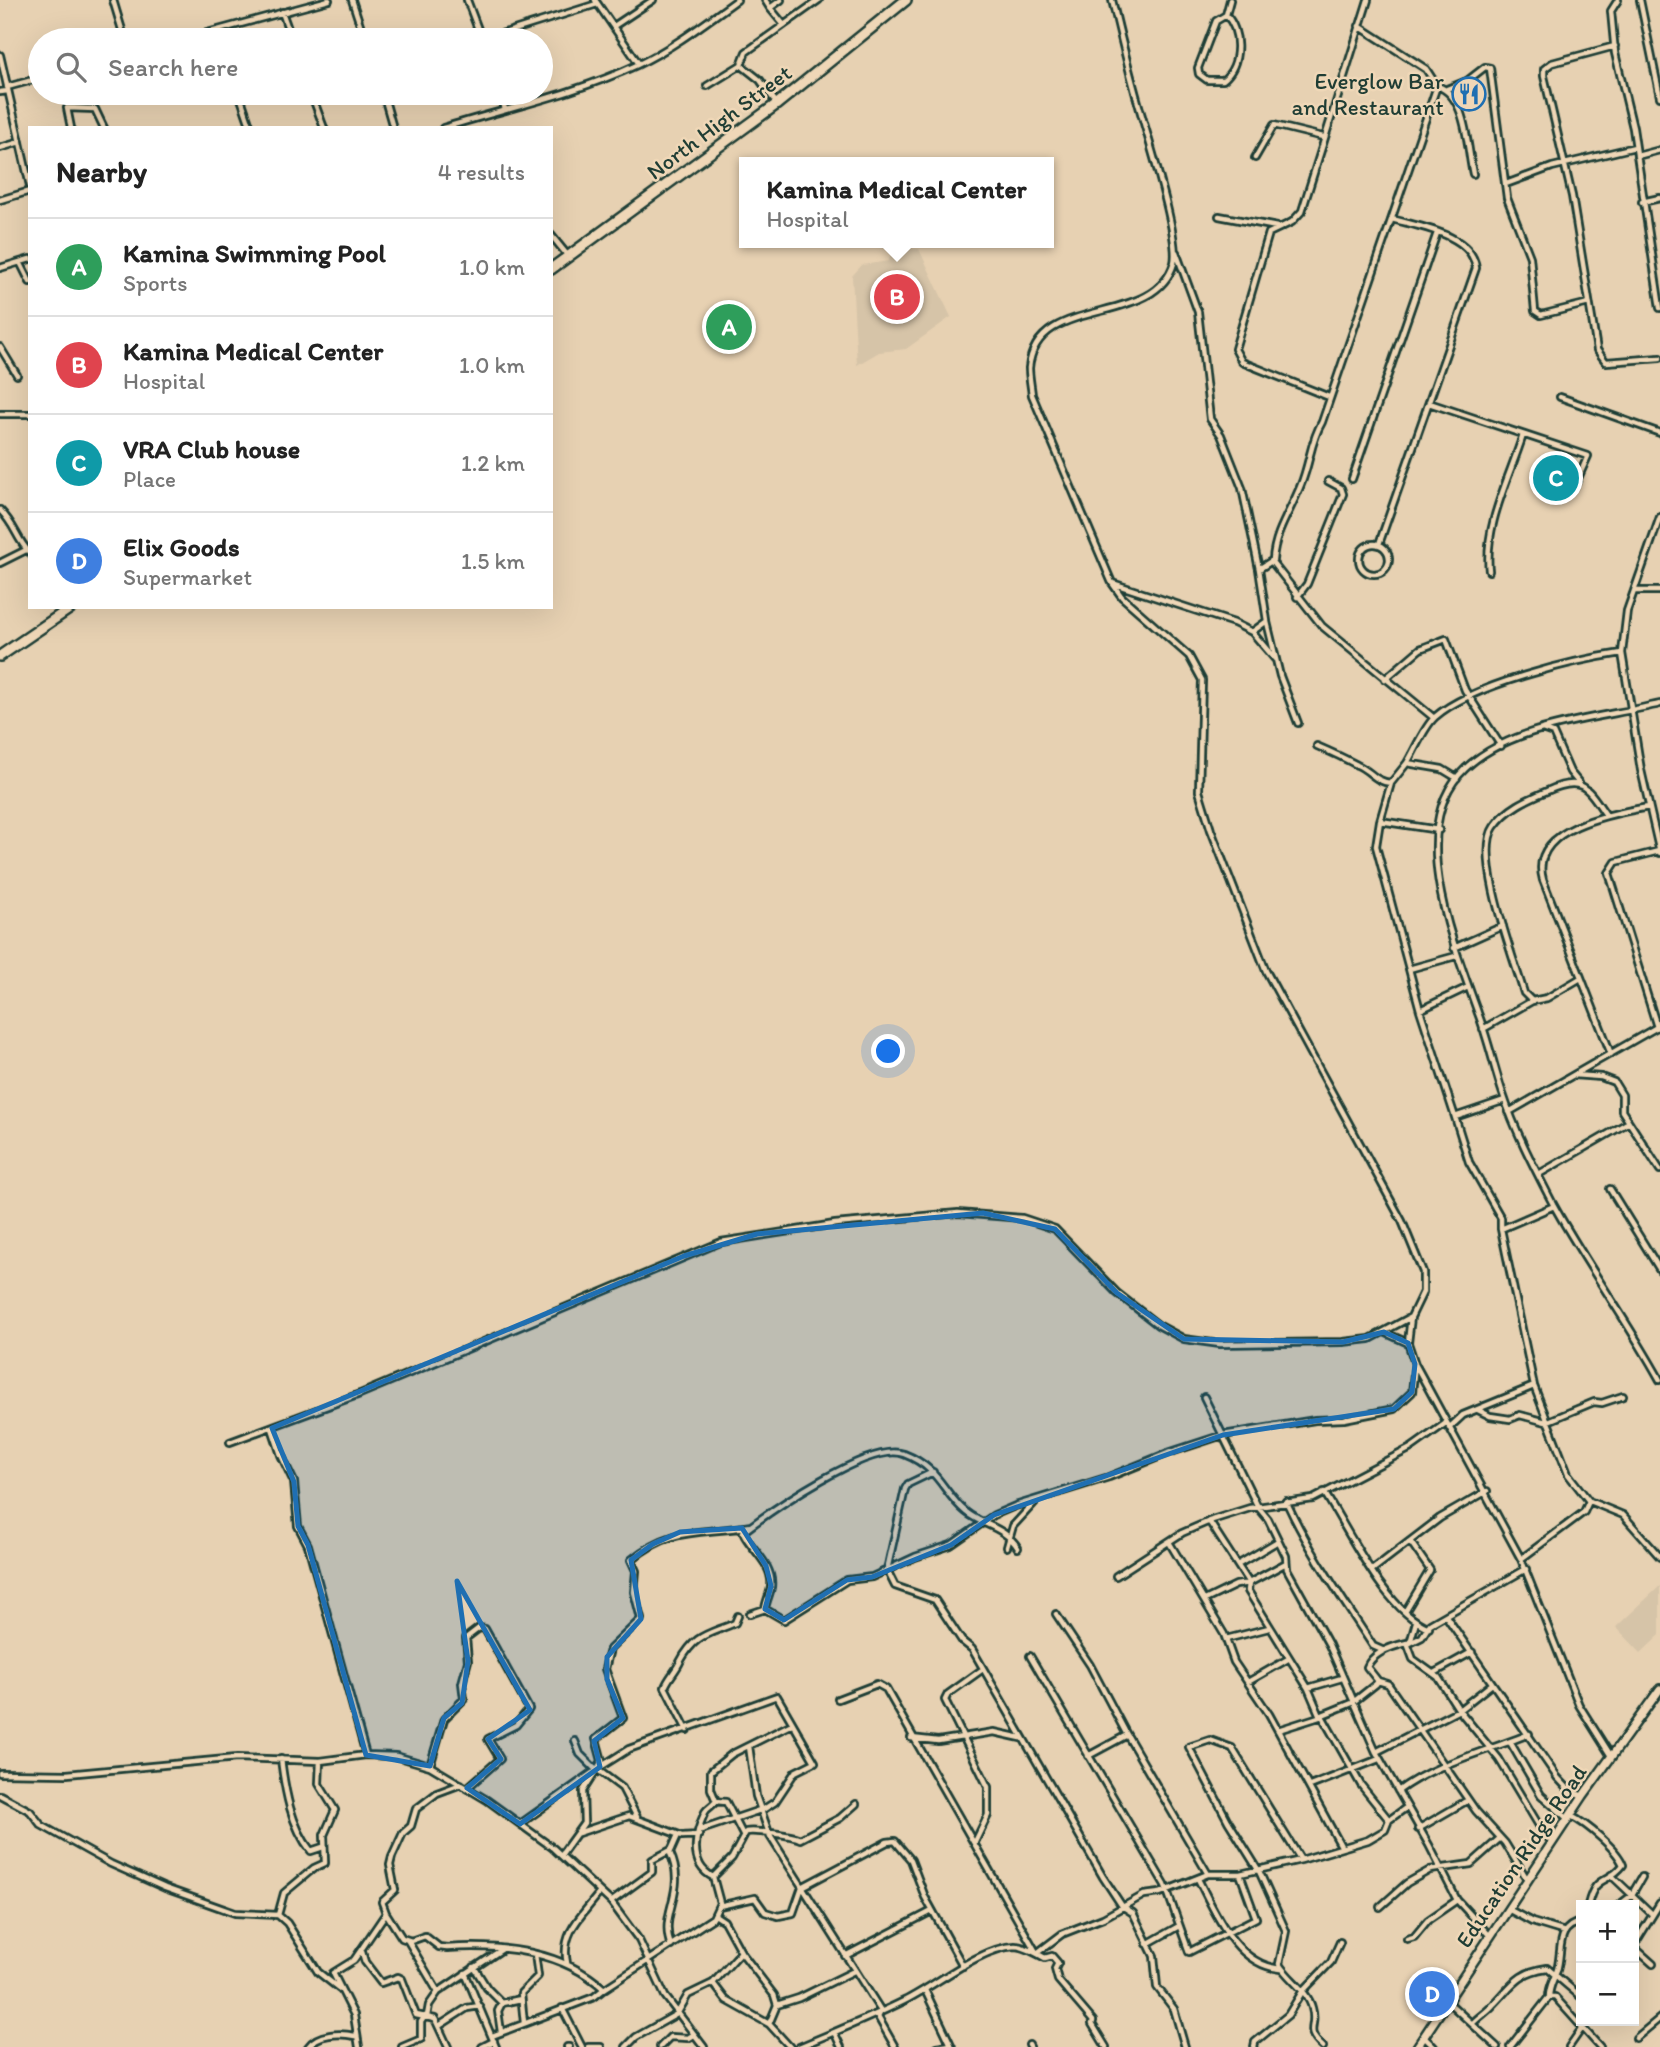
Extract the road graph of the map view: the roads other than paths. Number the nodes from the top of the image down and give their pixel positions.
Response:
1 (113, 0) edge
2 (329, 0) edge
3 (352, 0) edge
4 (467, 0) edge
5 (653, 0) edge
6 (737, 0) edge
7 (765, 0) edge
8 (781, 0) edge
9 (819, 0) edge
10 (905, 0) edge
11 (1112, 0) edge
12 (1230, 0) edge
13 (1368, 0) edge
14 (1618, 0) edge
15 (1640, 0) edge
16 (596, 2) edge
17 (771, 8) junction
18 (282, 12) junction
19 (1226, 15) junction
20 (784, 25) junction
21 (614, 26) junction
22 (1359, 26) junction
23 (121, 28) edge
24 (227, 28) edge
25 (288, 28) edge
26 (361, 28) edge
27 (478, 28) edge
28 (522, 28) edge
29 (1615, 46) junction
30 (0, 55) edge
31 (1660, 57) edge
32 (1651, 60) junction
33 (639, 64) junction
34 (741, 65) junction
35 (28, 82) edge
36 (707, 86) dead end
37 (1437, 86) junction
38 (8, 89) junction
39 (1447, 89) junction
40 (0, 92) edge
41 (553, 96) edge
42 (1660, 97) edge
43 (777, 104) junction
44 (243, 105) edge
45 (315, 105) edge
46 (386, 105) edge
47 (504, 105) edge
48 (522, 105) edge
49 (505, 110) junction
50 (466, 121) junction
51 (71, 126) edge
52 (103, 126) edge
53 (250, 126) edge
54 (323, 126) edge
55 (392, 126) edge
56 (450, 126) edge
57 (469, 126) edge
58 (1323, 137) junction
59 (20, 142) junction
60 (1635, 147) junction
61 (0, 148) edge
62 (1660, 150) edge
63 (1637, 156) junction
64 (1255, 158) dead end
65 (1564, 164) junction
66 (1473, 174) dead end
67 (28, 177) edge
68 (1506, 184) junction
69 (28, 192) edge
70 (1660, 198) edge
71 (0, 200) edge
72 (1642, 202) junction
73 (1219, 216) dead end
74 (1392, 219) junction
75 (1278, 227) junction
76 (1437, 233) junction
77 (553, 238) edge
78 (1176, 251) junction
79 (568, 257) junction
80 (28, 260) edge
81 (20, 262) junction
82 (0, 268) edge
83 (553, 268) edge
84 (1660, 275) edge
85 (1653, 277) junction
86 (28, 278) edge
87 (1589, 303) junction
88 (1660, 309) edge
89 (0, 347) edge
90 (1660, 358) edge
91 (17, 375) dead end
92 (1330, 397) junction
93 (1560, 397) dead end
94 (1429, 403) junction
95 (0, 414) edge
96 (28, 414) edge
97 (1660, 433) edge
98 (1524, 435) junction
99 (1352, 478) dead end
100 (1328, 481) dead end
101 (1570, 487) dead end
102 (0, 509) edge
103 (1660, 517) edge
104 (1657, 530) edge
105 (1379, 544) junction
106 (28, 552) edge
107 (1272, 562) junction
108 (0, 564) edge
109 (1259, 569) junction
110 (1489, 571) dead end
111 (1112, 583) junction
112 (1636, 591) junction
113 (1660, 591) edge
114 (1297, 597) junction
115 (67, 609) edge
116 (1267, 621) junction
117 (1252, 632) junction
118 (1622, 653) junction
119 (0, 656) edge
120 (1275, 659) junction
121 (1385, 679) junction
122 (1468, 696) junction
123 (1660, 705) edge
124 (1633, 709) junction
125 (1434, 718) junction
126 (1298, 723) dead end
127 (1542, 729) junction
128 (1317, 746) dead end
129 (1501, 746) junction
130 (1407, 763) junction
131 (1457, 778) junction
132 (1391, 783) junction
133 (1581, 785) junction
134 (1649, 807) junction
135 (1606, 815) junction
136 (1380, 821) junction
137 (1439, 830) junction
138 (1660, 852) edge
139 (1503, 926) junction
140 (1454, 948) junction
141 (1456, 956) junction
142 (1409, 969) junction
143 (1580, 979) junction
144 (1468, 987) junction
145 (1532, 1000) junction
146 (1420, 1010) junction
147 (1659, 1027) edge
148 (1483, 1028) junction
149 (1611, 1054) junction
150 (1573, 1075) junction
151 (1505, 1100) junction
152 (1509, 1112) junction
153 (1455, 1118) junction
154 (1630, 1122) junction
155 (1660, 1170) edge
156 (1539, 1174) junction
157 (1610, 1189) dead end
158 (1554, 1206) junction
159 (1501, 1229) junction
160 (1660, 1270) edge
161 (1411, 1317) junction
162 (1384, 1332) junction
163 (1408, 1343) junction
164 (1415, 1364) junction
165 (1660, 1378) edge
166 (1534, 1386) junction
167 (1428, 1391) junction
168 (1412, 1392) junction
169 (1623, 1396) dead end
170 (1204, 1397) dead end
171 (1478, 1410) junction
172 (1546, 1422) junction
173 (1448, 1426) junction
174 (272, 1428) junction
175 (1223, 1435) junction
176 (230, 1442) dead end
177 (933, 1472) junction
178 (1487, 1491) junction
179 (1324, 1492) junction
180 (1286, 1501) junction
181 (1589, 1501) junction
182 (1035, 1502) junction
183 (1595, 1503) junction
184 (1258, 1507) junction
185 (1586, 1510) junction
186 (985, 1521) junction
187 (1209, 1521) junction
188 (751, 1526) junction
189 (1008, 1536) junction
190 (1278, 1541) junction
191 (1410, 1541) junction
192 (1169, 1542) junction
193 (1007, 1547) dead end
194 (1018, 1548) dead end
195 (1660, 1557) edge
196 (1521, 1559) junction
197 (1286, 1563) junction
198 (1239, 1564) junction
199 (1526, 1569) junction
200 (887, 1570) junction
201 (1371, 1570) junction
202 (1116, 1576) dead end
203 (1249, 1583) junction
204 (1205, 1600) junction
205 (765, 1609) junction
206 (1405, 1612) junction
207 (750, 1614) dead end
208 (1056, 1614) dead end
209 (738, 1616) dead end
210 (1447, 1616) junction
211 (1416, 1622) junction
212 (1269, 1628) junction
213 (1429, 1628) junction
214 (1226, 1639) junction
215 (1408, 1643) junction
216 (1383, 1650) junction
217 (1472, 1652) junction
218 (1030, 1656) dead end
219 (1287, 1659) junction
220 (983, 1669) junction
221 (1434, 1673) junction
222 (1342, 1678) junction
223 (1248, 1682) junction
224 (1378, 1682) junction
225 (1492, 1684) junction
226 (1308, 1688) junction
227 (1660, 1689) edge
228 (838, 1699) dead end
229 (1352, 1703) junction
230 (1459, 1710) junction
231 (1321, 1716) junction
232 (792, 1724) junction
233 (1418, 1729) junction
234 (687, 1730) junction
235 (1278, 1730) junction
236 (1529, 1734) junction
237 (1127, 1735) junction
238 (911, 1738) junction
239 (965, 1738) junction
240 (1022, 1738) junction
241 (575, 1741) dead end
242 (1510, 1742) junction
243 (749, 1746) junction
244 (1492, 1750) junction
245 (1376, 1752) junction
246 (366, 1755) junction
247 (1088, 1756) junction
248 (1611, 1756) junction
249 (281, 1759) junction
250 (1379, 1759) junction
251 (320, 1760) junction
252 (430, 1766) junction
253 (1446, 1767) junction
254 (598, 1769) junction
255 (1353, 1770) junction
256 (0, 1773) edge
257 (461, 1784) junction
258 (1310, 1786) junction
259 (467, 1788) junction
260 (1398, 1791) junction
261 (0, 1795) edge
262 (1583, 1796) junction
263 (1468, 1800) junction
264 (716, 1801) junction
265 (856, 1804) dead end
266 (1407, 1807) junction
267 (761, 1811) junction
268 (637, 1817) junction
269 (1570, 1818) junction
270 (1389, 1820) junction
271 (735, 1821) junction
272 (520, 1824) junction
273 (1418, 1829) junction
274 (578, 1833) junction
275 (700, 1833) junction
276 (678, 1835) junction
277 (743, 1835) junction
278 (770, 1836) junction
279 (1499, 1839) junction
280 (975, 1842) junction
281 (1553, 1842) junction
282 (1342, 1846) junction
283 (323, 1847) junction
284 (671, 1850) junction
285 (561, 1855) junction
286 (1301, 1860) junction
287 (1259, 1871) junction
288 (1441, 1871) junction
289 (1208, 1874) junction
290 (1240, 1874) junction
291 (1611, 1875) junction
292 (713, 1877) junction
293 (1642, 1877) dead end
294 (1198, 1879) junction
295 (1528, 1880) junction
296 (802, 1888) junction
297 (1166, 1890) junction
298 (600, 1892) junction
299 (1631, 1896) junction
300 (1457, 1900) junction
301 (1589, 1900) edge
302 (1626, 1900) edge
303 (611, 1902) junction
304 (1660, 1903) edge
305 (718, 1906) junction
306 (1122, 1906) junction
307 (1380, 1906) dead end
308 (1508, 1909) junction
309 (932, 1911) junction
310 (386, 1913) junction
311 (278, 1914) junction
312 (1652, 1914) junction
313 (715, 1915) junction
314 (1576, 1923) edge
315 (1179, 1926) junction
316 (1565, 1932) junction
317 (1227, 1934) junction
318 (1490, 1936) junction
319 (1639, 1937) edge
320 (405, 1939) junction
321 (1407, 1939) dead end
322 (1340, 1942) dead end
323 (1147, 1944) junction
324 (671, 1946) junction
325 (502, 1950) junction
326 (361, 1951) junction
327 (1639, 1951) edge
328 (741, 1952) junction
329 (534, 1953) junction
330 (1037, 1953) junction
331 (845, 1955) junction
332 (649, 1962) junction
333 (567, 1964) junction
334 (1653, 1964) dead end
335 (963, 1966) junction
336 (474, 1967) junction
337 (1282, 1969) junction
338 (855, 1971) junction
339 (333, 1973) junction
340 (465, 1973) junction
341 (1556, 1974) junction
342 (322, 1977) junction
343 (713, 1983) junction
344 (604, 1989) junction
345 (341, 1990) junction
346 (925, 1990) junction
347 (438, 1992) junction
348 (1302, 1992) junction
349 (1576, 1992) edge
350 (1549, 1997) junction
351 (521, 1999) junction
352 (1447, 2001) junction
353 (502, 2003) junction
354 (777, 2005) junction
355 (480, 2006) junction
356 (562, 2008) junction
357 (881, 2011) junction
358 (677, 2014) junction
359 (426, 2016) junction
360 (1660, 2018) edge
361 (524, 2022) junction
362 (769, 2024) junction
363 (1472, 2024) junction
364 (439, 2026) junction
365 (1584, 2028) junction
366 (502, 2032) junction
367 (835, 2034) junction
368 (693, 2035) junction
369 (355, 2036) junction
370 (1424, 2037) junction
371 (1636, 2038) dead end
372 (494, 2041) edge
373 (702, 2046) edge
374 (952, 2046) edge
375 (308, 2047) edge
376 (359, 2047) edge
377 (402, 2047) edge
378 (448, 2047) edge
379 (482, 2047) edge
380 (582, 2047) edge
381 (589, 2047) edge
382 (601, 2047) edge
383 (626, 2047) edge
384 (660, 2047) edge
385 (790, 2047) edge
386 (799, 2047) edge
387 (841, 2047) edge
388 (895, 2047) edge
389 (937, 2047) edge
390 (1106, 2047) edge
391 (1185, 2047) edge
392 (1254, 2047) edge
393 (1324, 2047) edge
394 (1417, 2047) edge
395 (1434, 2047) edge
396 (1497, 2047) edge
397 (1510, 2047) edge
398 (1569, 2047) edge
399 (1600, 2047) edge

1 - 23 street
2 - 18 street
3 - 26 street
4 - 27 street
5 - 21 street
6 - 33 street
7 - 17 street
8 - 17 street
9 - 20 street
10 - 43 highway, North High Street
11 - 78 street
12 - 19 street
13 - 22 street
14 - 29 street
15 - 32 street
16 - 21 street
16 - 28 street
17 - 20 street
18 - 24 street
18 - 25 street
19 - 19 street
20 - 34 street
21 - 33 street
22 - 37 street
22 - 58 street
29 - 60 street
29 - 65 street
30 - 38 street
31 - 32 street
32 - 42 street
33 - 41 street
34 - 36 street
34 - 43 street
35 - 38 street
37 - 39 street
37 - 74 street
38 - 40 street
38 - 59 street
39 - 66 street
39 - 68 street
43 - 79 highway, North High Street
44 - 53 street
45 - 54 street
46 - 55 street
47 - 49 street
48 - 49 street
49 - 50 street
50 - 56 street
50 - 57 street
51 - 52 street
58 - 64 street
58 - 75 street
59 - 61 street
59 - 67 street
60 - 63 street
60 - 65 street
62 - 63 street
63 - 72 street
65 - 68 street
65 - 87 street
68 - 87 street
69 - 71 street
70 - 72 street
72 - 85 street
73 - 75 street
74 - 76 street
74 - 92 street
75 - 92 street
76 - 94 street
76 - 99 street
77 - 79 street
78 - 109 street
78 - 111 street
79 - 83 highway, North High Street
80 - 81 street
81 - 82 street
81 - 86 street
84 - 85 street
85 - 88 street
87 - 90 street
89 - 91 street
92 - 107 street
93 - 97 street
94 - 98 street
94 - 105 street
95 - 96 street
98 - 101 street
98 - 110 street
100 - 114 street
102 - 106 street
103 - 104 street
104 - 112 street
105 - 105 street
106 - 108 street
107 - 109 street
107 - 114 street
109 - 116 street
111 - 117 street
111 - 161 street
112 - 113 street
112 - 118 street
114 - 121 street
115 - 119 highway
116 - 117 street
116 - 120 street
117 - 120 street
118 - 122 street
118 - 124 street
120 - 126 street
121 - 122 street
121 - 125 street
122 - 125 street
122 - 129 street
123 - 124 street
124 - 127 street
124 - 134 street
125 - 130 street
127 - 129 street
127 - 133 street
128 - 132 street
129 - 131 street
130 - 131 street
130 - 132 street
131 - 137 street
132 - 136 street
133 - 135 street
133 - 139 street
134 - 135 street
134 - 138 street
135 - 143 street
136 - 137 street
136 - 142 street
137 - 140 street
138 - 147 street
139 - 140 street
139 - 145 street
140 - 141 street
141 - 142 street
141 - 144 street
142 - 146 street
143 - 145 street
143 - 149 street
144 - 146 street
144 - 148 street
145 - 148 street
146 - 153 street
147 - 149 street
148 - 151 street
149 - 150 street
150 - 152 street
150 - 154 street
151 - 152 street
151 - 153 street
152 - 156 street
153 - 159 street
154 - 155 street
154 - 156 street
156 - 158 street
157 - 160 street
158 - 159 street
158 - 165 street
159 - 166 street
161 - 162 street
161 - 163 street
162 - 163 street
162 - 174 street
163 - 164 street
164 - 167 street
164 - 168 street
166 - 171 street
166 - 172 street
167 - 168 street
167 - 173 street
168 - 175 street
169 - 172 street
170 - 175 street
171 - 172 street
171 - 173 street
172 - 181 street
173 - 178 street
173 - 179 street
174 - 176 street
174 - 246 street
175 - 182 street
175 - 184 street
177 - 186 street
177 - 188 street
177 - 200 street
178 - 191 street
178 - 196 street
179 - 180 street
179 - 201 street
180 - 184 street
180 - 216 street
181 - 183 street
181 - 185 street
182 - 186 street
182 - 189 street
183 - 185 street
183 - 195 street
184 - 187 street
184 - 190 street
185 - 196 street
186 - 189 street
186 - 200 street
187 - 192 street
187 - 198 street
188 - 205 street
188 - 254 street
189 - 193 street
189 - 194 street
190 - 197 street
190 - 198 street
191 - 201 street
191 - 206 street
192 - 202 street
192 - 204 street
196 - 199 street
197 - 203 street
197 - 222 street
198 - 203 street
199 - 210 street
199 - 248 street
200 - 205 street
200 - 220 street
201 - 206 street
203 - 204 street
203 - 212 street
204 - 214 street
205 - 207 street
206 - 211 street
208 - 237 street
209 - 234 street
210 - 213 street
210 - 217 street
211 - 213 street
211 - 215 street
212 - 214 street
212 - 219 street
213 - 215 street
214 - 223 street
215 - 216 street
215 - 221 street
216 - 224 street
217 - 221 street
217 - 225 street
218 - 247 street
219 - 223 street
219 - 226 street
220 - 239 street
220 - 240 street
221 - 230 street
222 - 226 street
222 - 229 street
223 - 235 street
224 - 229 street
224 - 233 street
225 - 230 street
225 - 236 street
226 - 231 street
227 - 248 main road, Education Ridge Road
228 - 238 street
229 - 231 street
229 - 245 street
230 - 233 street
230 - 244 street
231 - 235 street
231 - 255 street
232 - 234 street
232 - 243 street
232 - 267 street
233 - 245 street
233 - 253 street
234 - 254 street
235 - 258 street
236 - 242 street
236 - 262 street
237 - 247 street
237 - 289 street
238 - 239 street
238 - 280 street
239 - 240 street
239 - 280 street
240 - 306 street
241 - 254 street
242 - 244 street
242 - 269 street
243 - 264 street
243 - 267 street
244 - 253 street
244 - 281 street
245 - 250 street
246 - 251 street
246 - 252 street
247 - 297 street
248 - 262 main road, Education Ridge Road
249 - 251 street
249 - 256 street
249 - 283 street
250 - 255 street
250 - 260 street
251 - 283 street
252 - 257 street
252 - 259 street
253 - 260 street
253 - 263 street
254 - 268 street
254 - 272 street
254 - 274 street
255 - 258 street
255 - 270 street
257 - 259 street
257 - 310 street
258 - 282 street
259 - 272 street
260 - 266 street
261 - 311 street
262 - 269 main road, Education Ridge Road
263 - 273 street
263 - 279 street
264 - 271 street
264 - 275 street
265 - 278 street
266 - 270 street
266 - 273 street
267 - 271 street
267 - 278 street
268 - 274 street
268 - 276 street
269 - 281 main road, Education Ridge Road
269 - 291 street
270 - 282 street
271 - 275 street
271 - 277 street
272 - 285 street
273 - 288 street
274 - 285 street
275 - 276 street
275 - 292 street
276 - 284 street
277 - 278 street
277 - 292 street
278 - 296 street
279 - 288 street
279 - 295 street
280 - 330 street
281 - 295 main road, Education Ridge Road
282 - 286 street
283 - 311 street
284 - 303 street
284 - 324 street
285 - 298 street
286 - 287 street
286 - 287 street
287 - 290 street
287 - 337 street
288 - 300 street
288 - 307 street
289 - 290 street
289 - 294 street
290 - 317 street
291 - 299 street
291 - 301 street
292 - 305 street
293 - 299 street
294 - 297 street
294 - 317 street
295 - 308 main road, Education Ridge Road
296 - 305 street
296 - 309 street
296 - 331 street
297 - 306 street
297 - 315 street
298 - 303 street
298 - 333 street
299 - 302 street
299 - 312 street
300 - 318 street
300 - 321 street
303 - 332 street
304 - 312 street
305 - 313 street
306 - 323 street
306 - 330 street
308 - 316 street
308 - 318 main road, Education Ridge Road
309 - 331 street
309 - 335 street
310 - 320 street
310 - 326 street
311 - 342 street
312 - 319 street
313 - 324 street
313 - 328 street
314 - 316 street
315 - 317 street
315 - 323 street
316 - 341 street
317 - 337 street
318 - 352 main road, Education Ridge Road
320 - 325 street
320 - 347 street
322 - 348 street
323 - 391 street
324 - 332 street
325 - 329 street
325 - 336 street
326 - 339 street
326 - 359 street
327 - 334 street
328 - 343 street
328 - 354 street
329 - 333 street
329 - 351 street
330 - 335 street
330 - 390 street
331 - 338 street
332 - 344 street
332 - 358 street
333 - 344 street
335 - 346 street
336 - 340 street
336 - 353 street
337 - 348 street
338 - 354 street
338 - 357 street
339 - 342 street
339 - 345 street
340 - 347 street
340 - 355 street
341 - 349 street
341 - 350 street
341 - 363 street
342 - 345 street
343 - 358 street
343 - 362 street
344 - 356 street
345 - 369 street
346 - 357 street
346 - 374 street
347 - 359 street
348 - 392 street
348 - 393 street
350 - 365 street
350 - 397 street
351 - 353 street
351 - 361 street
352 - 363 street
352 - 370 main road, Education Ridge Road
353 - 366 street
354 - 362 street
355 - 364 street
355 - 372 street
356 - 361 street
356 - 380 street
357 - 367 street
357 - 388 street
358 - 368 street
358 - 383 street
359 - 364 street
359 - 377 street
360 - 371 street
361 - 366 street
362 - 385 street
363 - 396 street
364 - 378 street
365 - 398 street
365 - 399 street
366 - 372 street
367 - 386 street
367 - 387 street
368 - 373 street
368 - 384 street
369 - 375 street
369 - 376 street
370 - 394 main road, Education Ridge Road
370 - 395 street
372 - 379 street
374 - 389 street
381 - 382 street

